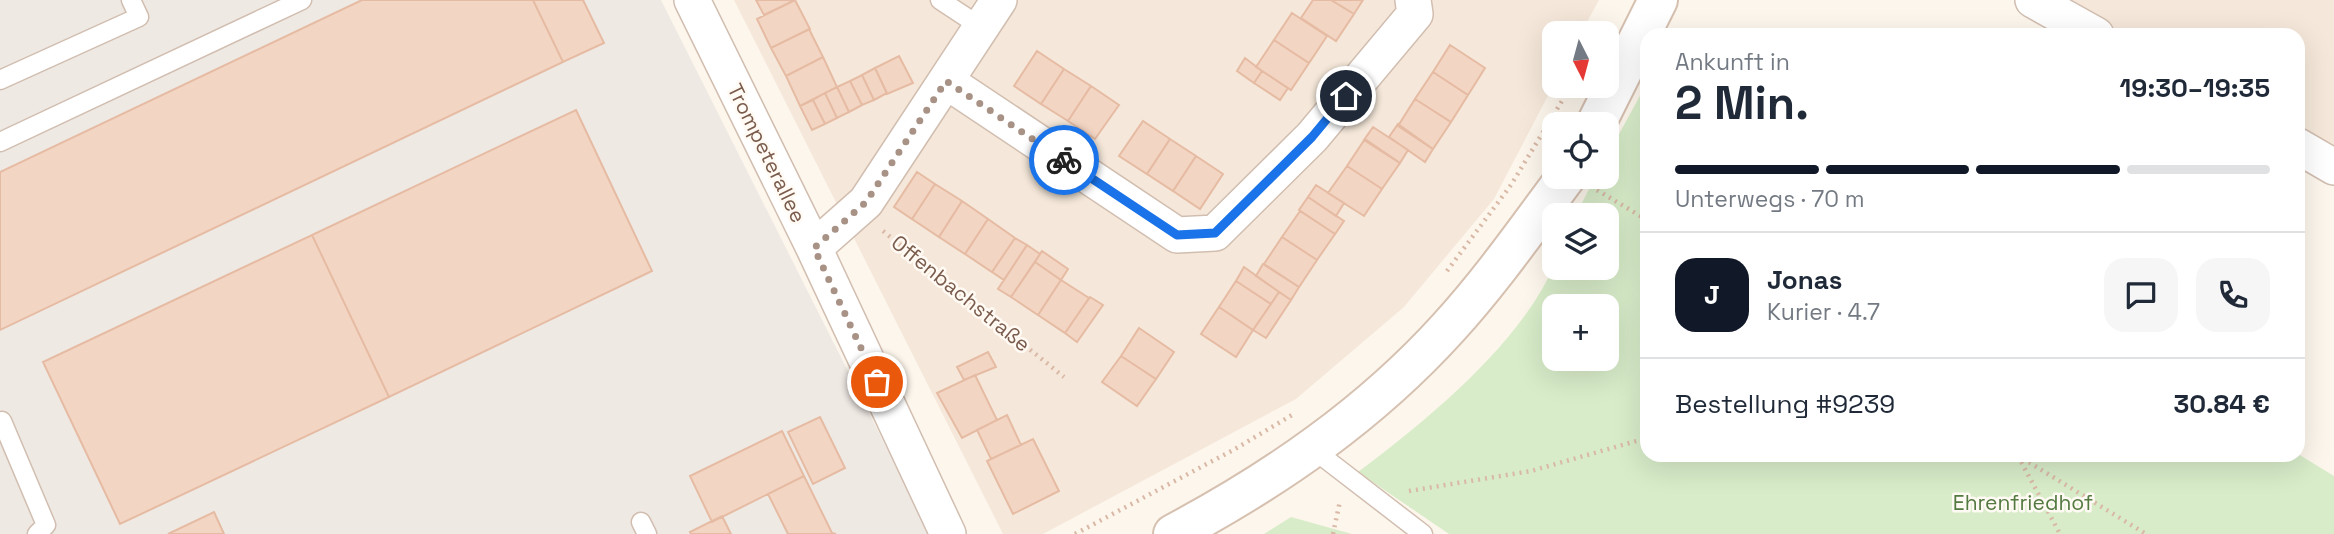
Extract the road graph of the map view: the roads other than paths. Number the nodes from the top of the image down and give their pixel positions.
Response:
1 (131, 0) edge
2 (302, 0) edge
3 (692, 0) edge
4 (940, 0) edge
5 (1412, 0) edge
6 (1658, 0) edge
7 (2033, 0) edge
8 (990, 13) edge
9 (1644, 28) edge
10 (2083, 28) edge
11 (1640, 36) edge
12 (0, 80) edge
13 (946, 81) junction
14 (1602, 112) edge
15 (0, 142) edge
16 (2305, 150) edge
17 (2334, 167) edge
18 (1569, 189) edge
19 (814, 248) junction
20 (2, 421) dead end
21 (1314, 450) junction
22 (37, 534) edge
23 (948, 534) edge
24 (1173, 534) edge
25 (1423, 534) edge

1 - 12 lane
2 - 15 lane
3 - 19 street, Trompeterallee
4 - 8 lane
5 - 13 street
6 - 9 main road
7 - 10 street
8 - 13 street
11 - 14 main road
13 - 19 street
16 - 17 street
18 - 21 main road
19 - 23 street, Trompeterallee
20 - 22 lane
21 - 24 main road
21 - 25 lane

